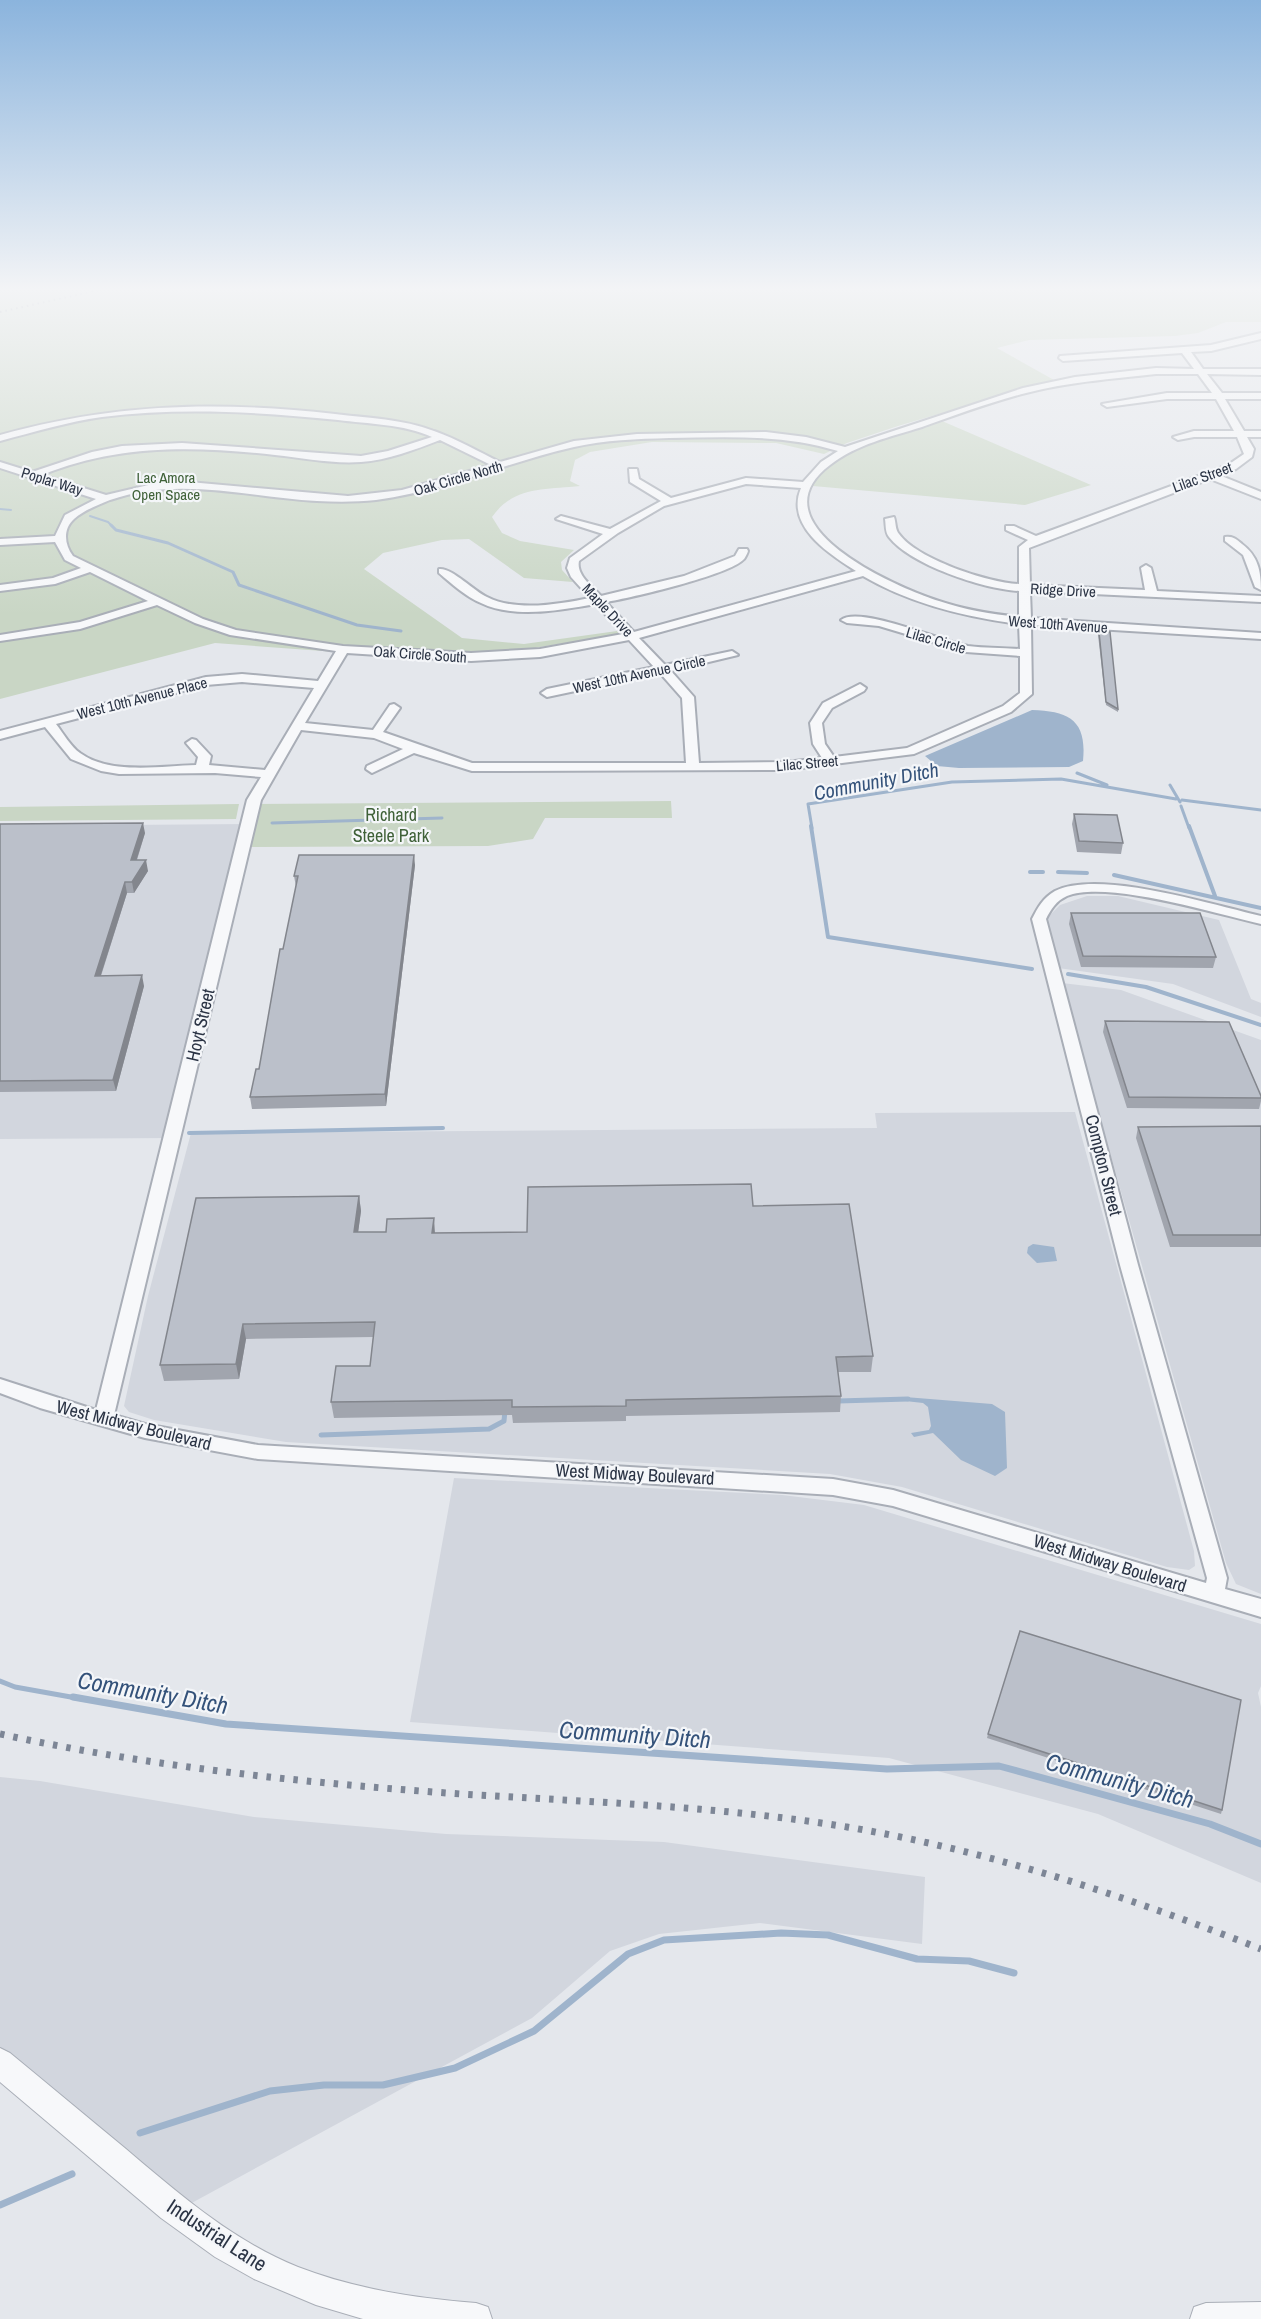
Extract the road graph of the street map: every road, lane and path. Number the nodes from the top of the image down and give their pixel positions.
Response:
1 (1003, 398) edge
2 (1150, 398) edge
3 (1221, 398) edge
4 (1107, 404) dead end
5 (1241, 434) junction
6 (1261, 434) edge
7 (440, 437) junction
8 (1178, 437) dead end
9 (0, 438) edge
10 (846, 450) junction
11 (0, 465) edge
12 (500, 466) junction
13 (742, 468) dead end
14 (633, 471) dead end
15 (1208, 474) junction
16 (33, 475) junction
17 (750, 481) junction
18 (806, 485) junction
19 (714, 489) junction
20 (724, 496) dead end
21 (1261, 496) edge
22 (104, 498) junction
23 (669, 501) junction
24 (561, 519) dead end
25 (890, 519) dead end
26 (1010, 528) dead end
27 (611, 533) junction
28 (59, 539) junction
29 (1229, 539) dead end
30 (1036, 540) junction
31 (0, 542) edge
32 (743, 551) dead end
33 (1146, 568) dead end
34 (89, 569) junction
35 (443, 571) dead end
36 (864, 572) junction
37 (1261, 587) edge
38 (0, 588) edge
39 (1026, 589) junction
40 (1152, 595) junction
41 (597, 598) junction
42 (1261, 599) edge
43 (158, 601) junction
44 (848, 620) dead end
45 (1024, 622) junction
46 (632, 636) junction
47 (1261, 636) edge
48 (0, 638) edge
49 (343, 649) junction
50 (1026, 654) junction
51 (732, 655) dead end
52 (663, 669) junction
53 (321, 685) junction
54 (860, 688) dead end
55 (547, 693) dead end
56 (394, 708) dead end
57 (48, 722) junction
58 (297, 726) junction
59 (376, 734) junction
60 (0, 735) edge
61 (192, 743) dead end
62 (414, 748) junction
63 (830, 761) junction
64 (693, 767) junction
65 (201, 769) junction
66 (372, 769) dead end
67 (268, 774) junction
68 (1261, 920) edge
69 (0, 1386) edge
70 (103, 1420) junction
71 (1214, 1594) junction
72 (1261, 1608) edge
73 (0, 2063) edge
74 (1261, 2318) edge
75 (476, 2319) edge
76 (1206, 2319) edge

1 - 10 street
2 - 4 street
3 - 5 street, Lilac Street
5 - 6 street
5 - 8 street
5 - 15 street, Lilac Street
7 - 9 street
7 - 12 street
7 - 16 street
10 - 12 street, Oak Circle North
10 - 18 street
11 - 16 street, Poplar Way
12 - 22 street, Oak Circle North
13 - 17 street
14 - 23 street
15 - 21 street
15 - 30 street, Lilac Street
16 - 22 street, Poplar Way
17 - 18 street, Maple Drive
17 - 19 street, Maple Drive
18 - 36 street, West 10th Avenue
19 - 20 street
19 - 23 street, Maple Drive
22 - 28 street
23 - 27 street, Maple Drive
24 - 27 street
25 - 39 street, Ridge Drive
26 - 30 street
27 - 41 street, Maple Drive
28 - 31 street
28 - 34 street, Oak Circle South
29 - 37 street
30 - 39 street, Lilac Street
32 - 41 street
33 - 40 street
34 - 38 street
34 - 43 street, Oak Circle South
35 - 41 street
36 - 45 street, West 10th Avenue
36 - 46 street, Oak Circle South
39 - 40 street, Ridge Drive
39 - 45 street, Lilac Street
40 - 42 street, Ridge Drive
41 - 46 street, Maple Drive
43 - 48 street
43 - 49 street, Oak Circle South
44 - 50 street, Lilac Circle
45 - 47 street, West 10th Avenue
45 - 50 street, Lilac Street
46 - 49 street, Oak Circle South
46 - 52 street, Maple Drive
49 - 53 street, Hoyt Street
50 - 63 street, Lilac Street
51 - 52 street, West 10th Avenue Circle
52 - 55 street, West 10th Avenue Circle
52 - 64 street, Maple Drive
53 - 57 street, West 10th Avenue Place
53 - 58 street, Hoyt Street
54 - 63 street
56 - 59 street
57 - 60 street, West 10th Avenue Place
57 - 65 street
58 - 59 street, Lilac Street
58 - 67 street, Hoyt Street
59 - 62 street, Lilac Street
61 - 65 street
62 - 64 street, Lilac Street
62 - 66 street
63 - 64 street, Lilac Street
65 - 67 street
67 - 70 street, Hoyt Street
68 - 71 street, Compton Street
69 - 70 street, West Midway Boulevard
70 - 71 street, West Midway Boulevard
71 - 72 street, West Midway Boulevard
73 - 75 street, Industrial Lane
74 - 76 street

